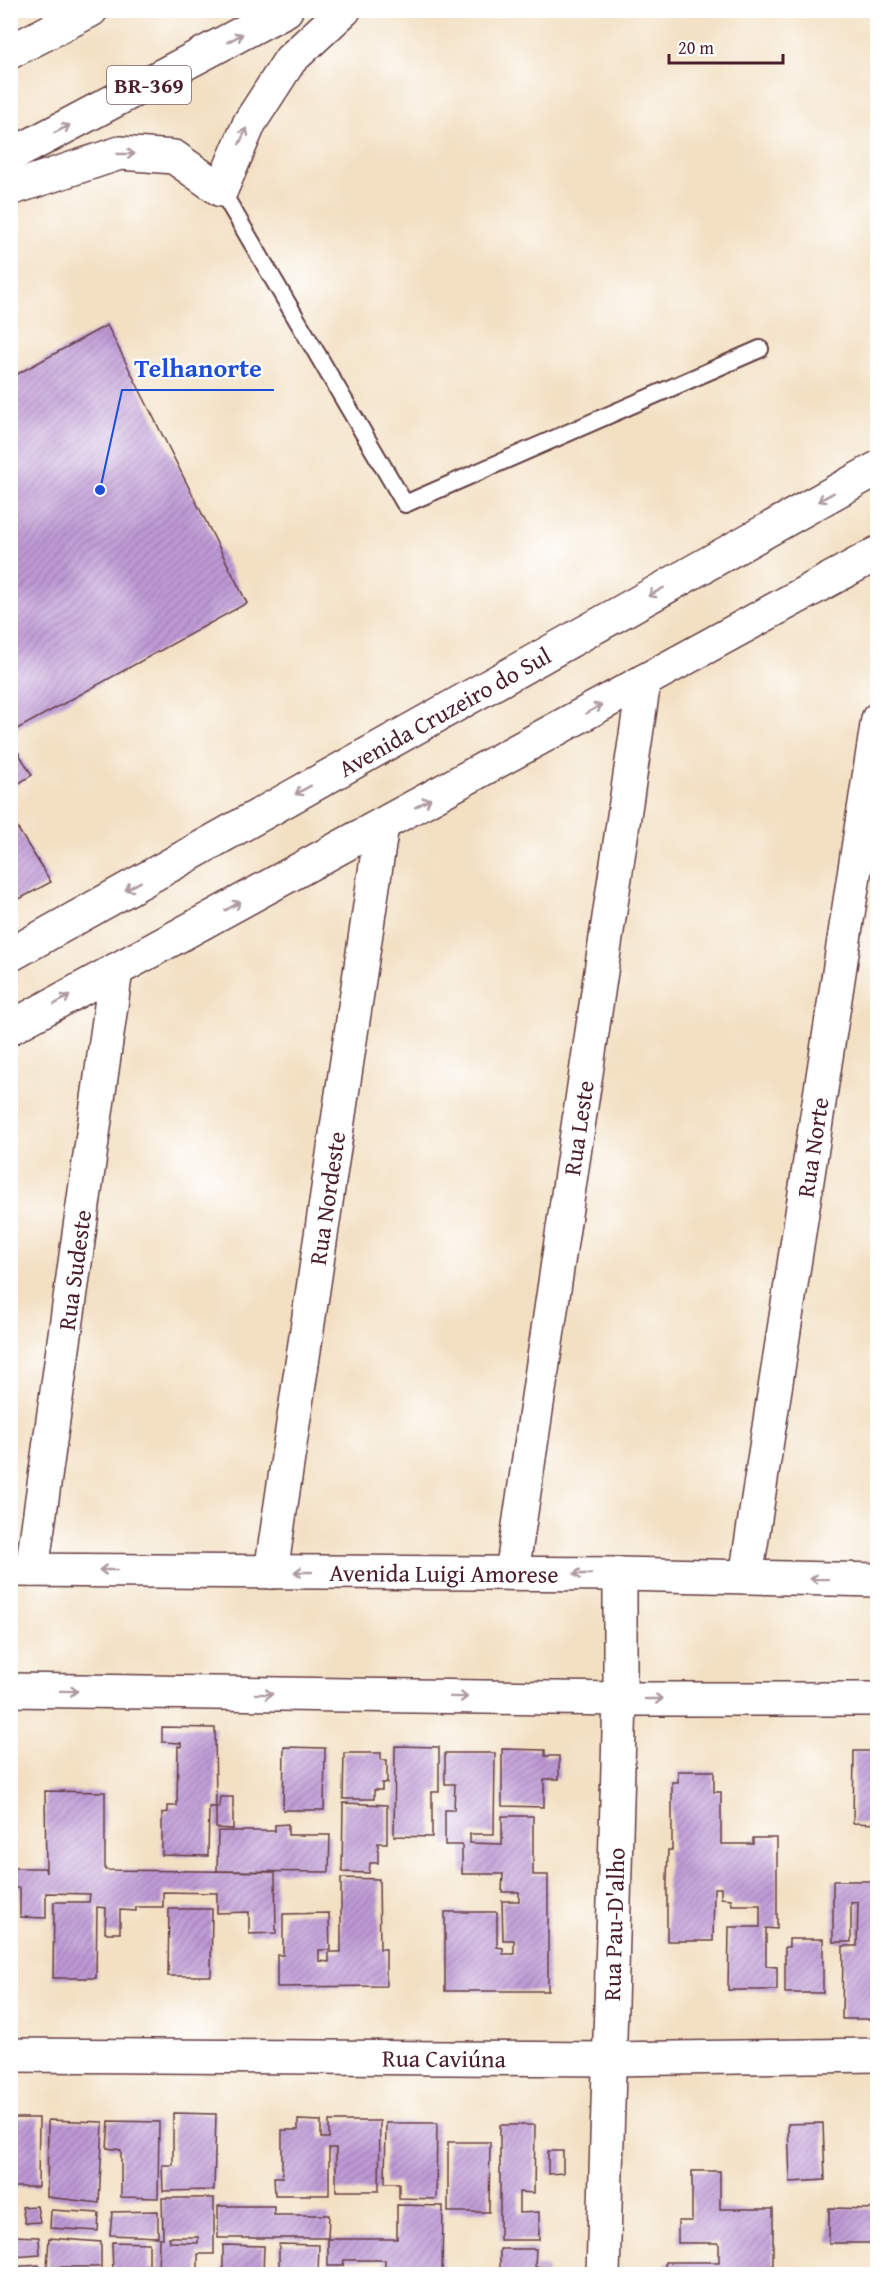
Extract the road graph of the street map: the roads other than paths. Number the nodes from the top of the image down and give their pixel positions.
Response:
1 (91, 10) edge
2 (286, 10) edge
3 (344, 10) edge
4 (10, 52) edge
5 (10, 156) edge
6 (10, 189) edge
7 (221, 190) junction
8 (760, 349) dead end
9 (878, 468) edge
10 (878, 553) edge
11 (644, 681) junction
12 (878, 718) edge
13 (382, 825) junction
14 (10, 955) edge
15 (116, 970) junction
16 (10, 1028) edge
17 (21, 1570) edge
18 (271, 1572) junction
19 (512, 1573) junction
20 (620, 1574) junction
21 (747, 1577) junction
22 (878, 1580) edge
23 (10, 1690) edge
24 (620, 1699) junction
25 (878, 1699) edge
26 (10, 2055) edge
27 (878, 2055) edge
28 (610, 2059) junction
29 (603, 2274) edge

1 - 4 main road
5 -> 2 main road, BR-369
7 -> 3 main road
6 -> 7 main road
7 - 8 lane
9 -> 14 main road, Avenida Cruzeiro do Sul
10 - 11 main road
13 -> 11 main road
11 - 19 main road, Rua Leste
12 - 21 main road, Rua Norte
15 -> 13 main road
13 - 18 main road, Rua Nordeste
16 -> 15 main road
15 - 17 main road, Rua Sudeste
18 -> 17 main road, Avenida Luigi Amorese
19 -> 18 main road, Avenida Luigi Amorese
20 -> 19 main road, Avenida Luigi Amorese
20 - 21 main road, Avenida Luigi Amorese
20 - 24 main road, Rua Pau-D'alho
22 -> 21 main road, Avenida Luigi Amorese
23 -> 24 main road
24 -> 25 main road
24 - 28 main road, Rua Pau-D'alho
26 - 28 main road, Rua Caviúna
27 - 28 main road, Rua Caviúna
28 - 29 main road, Rua Pau-D'alho

